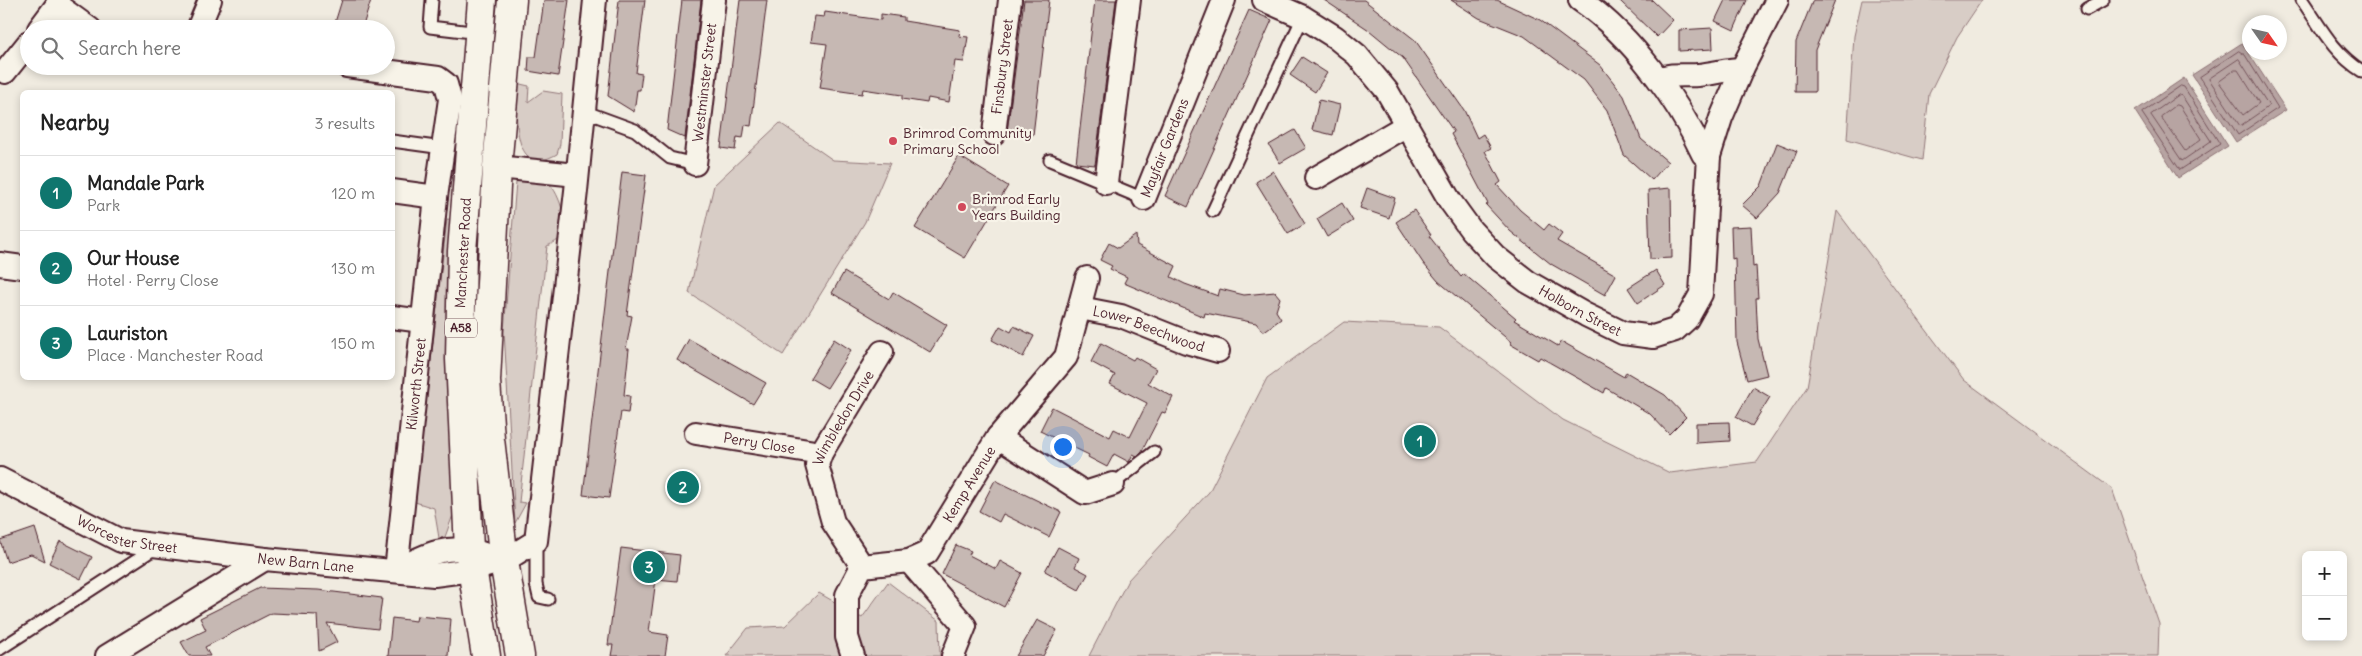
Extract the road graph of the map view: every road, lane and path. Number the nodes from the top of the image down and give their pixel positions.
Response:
1 (210, 0) edge
2 (432, 0) edge
3 (482, 0) edge
4 (512, 0) edge
5 (595, 0) edge
6 (714, 0) edge
7 (1010, 0) edge
8 (1129, 0) edge
9 (1224, 0) edge
10 (1264, 0) edge
11 (1580, 0) edge
12 (1777, 0) edge
13 (2103, 0) edge
14 (2302, 0) edge
15 (57, 3) edge
16 (2087, 9) dead end
17 (1303, 17) junction
18 (45, 20) edge
19 (79, 20) edge
20 (202, 20) edge
21 (480, 33) junction
22 (20, 53) edge
23 (20, 69) edge
24 (1742, 69) junction
25 (2362, 70) edge
26 (395, 72) edge
27 (3, 73) edge
28 (1659, 79) junction
29 (583, 111) junction
30 (1406, 126) junction
31 (994, 134) dead end
32 (395, 141) edge
33 (443, 148) junction
34 (1709, 156) junction
35 (1050, 160) dead end
36 (694, 164) joint
37 (497, 168) junction
38 (577, 176) junction
39 (1316, 178) dead end
40 (1106, 184) junction
41 (395, 191) edge
42 (436, 197) junction
43 (1144, 199) joint
44 (1212, 211) dead end
45 (0, 264) edge
46 (20, 267) edge
47 (1087, 278) dead end
48 (1080, 308) junction
49 (395, 317) edge
50 (422, 321) junction
51 (1218, 351) dead end
52 (882, 352) dead end
53 (696, 433) dead end
54 (998, 437) junction
55 (1154, 452) dead end
56 (821, 453) junction
57 (0, 479) edge
58 (1113, 484) joint
59 (536, 541) junction
60 (158, 546) junction
61 (265, 560) junction
62 (471, 560) junction
63 (504, 561) junction
64 (909, 561) junction
65 (862, 566) junction
66 (396, 571) junction
67 (548, 599) dead end
68 (0, 649) edge
69 (116, 653) edge
70 (486, 656) edge
71 (520, 656) edge
72 (853, 656) edge
73 (953, 656) edge

1 - 20 street
2 - 21 lane
3 - 21 highway, Manchester Road / A58
4 - 37 highway, A58
5 - 29 street
6 - 36 street, Westminster Street
7 - 31 street, Finsbury Street
8 - 40 street
9 - 43 street, Mayfair Gardens
10 - 17 street, Holborn Street
11 - 28 street
12 - 24 street, Holborn Street
13 - 16 lane
14 - 25 lane
15 - 18 street
15 - 19 street
17 - 30 street, Holborn Street
17 - 44 lane
21 - 62 highway, Manchester Road / A58
22 - 27 street
23 - 27 street
24 - 28 street
24 - 34 street, Holborn Street
26 - 33 street, Kilworth Street
28 - 34 street
29 - 36 lane
29 - 38 street
30 - 34 street, Holborn Street
30 - 39 street
32 - 33 lane
33 - 42 street, Kilworth Street
35 - 40 lane, Mayfair Gardens
37 - 38 street
37 - 63 highway, A58
38 - 59 street
40 - 43 lane, Mayfair Gardens
41 - 42 street
42 - 50 street, Kilworth Street
45 - 46 street
47 - 48 street, Kemp Avenue
48 - 51 street, Lower Beechwood
48 - 54 street, Kemp Avenue
49 - 50 street
50 - 66 street, Kilworth Street
52 - 56 street, Wimbledon Drive
53 - 56 street, Perry Close
54 - 58 street
54 - 64 street, Kemp Avenue
55 - 58 lane
56 - 65 street, Wimbledon Drive
57 - 60 street, Worcester Street
59 - 63 street
59 - 67 lane
60 - 61 street, Worcester Street
60 - 68 lane
61 - 66 street, New Barn Lane
61 - 69 street, New Barn Lane
62 - 63 street, New Barn Lane
62 - 66 street, New Barn Lane
62 - 70 highway, Manchester Road / A58
63 - 71 highway, A58
64 - 65 street, Kemp Avenue
64 - 73 street
65 - 72 street

